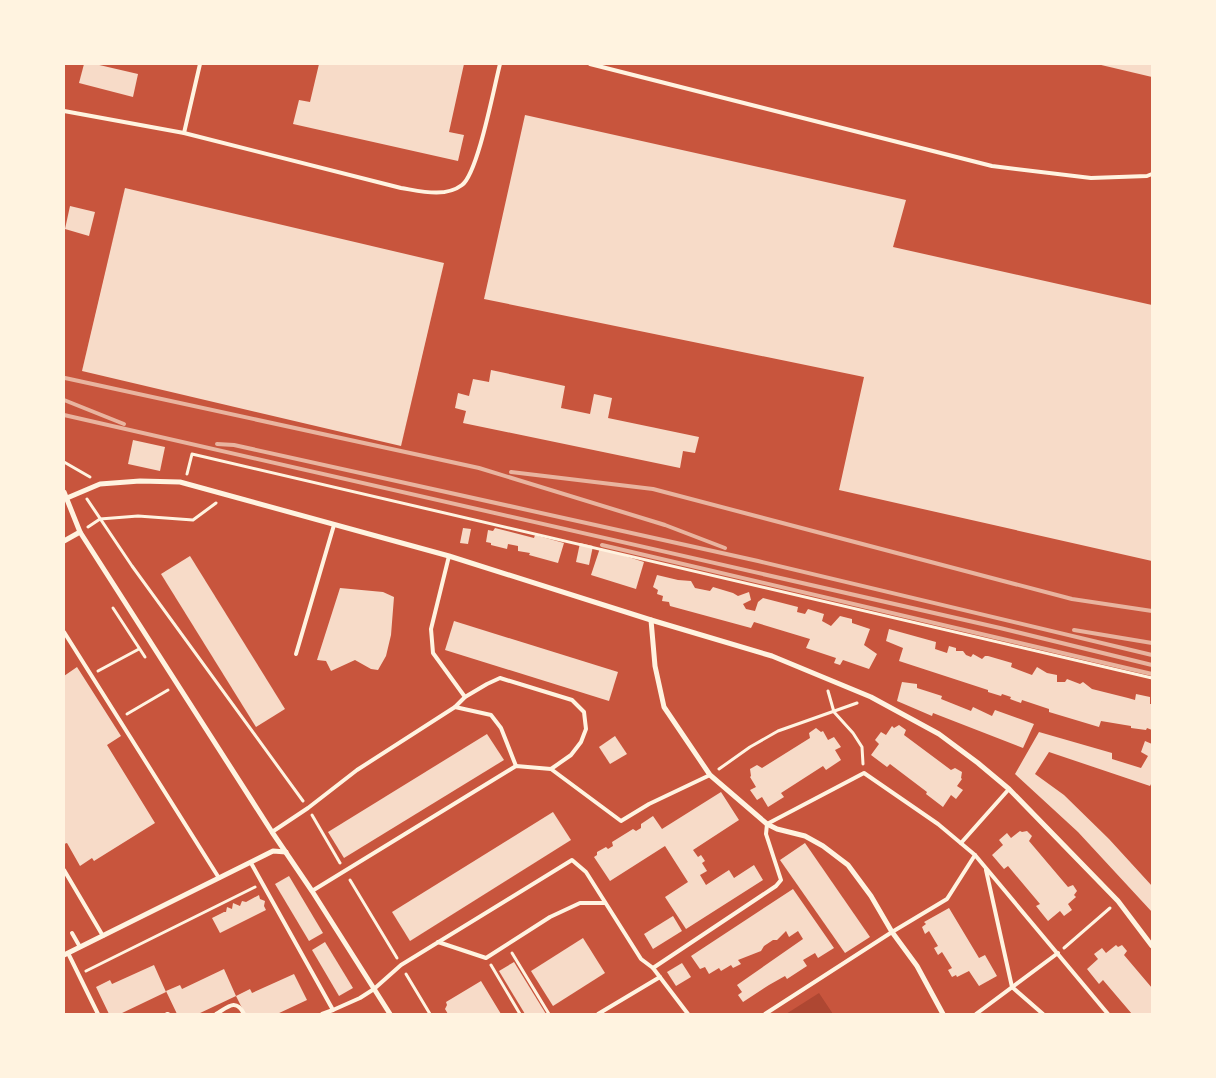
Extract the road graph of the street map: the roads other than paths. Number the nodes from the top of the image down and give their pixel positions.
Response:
1 (200, 64) edge
2 (500, 64) edge
3 (590, 64) edge
4 (64, 111) edge
5 (184, 133) junction
6 (1152, 174) edge
7 (64, 492) edge
8 (67, 498) junction
9 (334, 525) junction
10 (80, 532) junction
11 (64, 541) edge
12 (449, 556) junction
13 (651, 620) junction
14 (64, 632) edge
15 (296, 654) dead end
16 (465, 697) junction
17 (455, 707) junction
18 (516, 766) junction
19 (551, 769) junction
20 (710, 775) junction
21 (1009, 790) junction
22 (767, 824) junction
23 (272, 832) junction
24 (961, 843) junction
25 (286, 852) junction
26 (975, 856) junction
27 (251, 863) junction
28 (986, 868) junction
29 (64, 870) edge
30 (219, 878) junction
31 (312, 891) junction
32 (605, 903) junction
33 (892, 932) junction
34 (72, 933) dead end
35 (104, 936) junction
36 (438, 942) junction
37 (1152, 946) edge
38 (80, 947) junction
39 (1058, 953) junction
40 (66, 954) edge
41 (653, 968) junction
42 (660, 977) junction
43 (1012, 987) junction
44 (374, 989) junction
45 (333, 1010) junction
46 (98, 1014) edge
47 (216, 1014) edge
48 (244, 1014) edge
49 (322, 1014) edge
50 (390, 1014) edge
51 (598, 1014) edge
52 (688, 1014) edge
53 (765, 1014) edge
54 (943, 1014) edge
55 (976, 1014) edge
56 (1042, 1014) edge
57 (1108, 1014) edge

1 - 5 lane
2 - 5 lane
3 - 6 lane
4 - 5 lane
7 - 8 street
8 - 9 street
8 - 10 street
9 - 12 street
9 - 15 lane
10 - 11 street
10 - 23 street
12 - 13 street
12 - 16 lane
13 - 20 street
13 - 21 street
14 - 30 lane
16 - 17 lane
16 - 19 lane
17 - 18 lane
17 - 23 lane
18 - 19 lane
18 - 31 lane
19 - 20 lane
20 - 22 street
21 - 24 lane
21 - 37 street
22 - 24 lane
22 - 33 street
22 - 41 lane
23 - 25 street
24 - 26 lane
25 - 27 street
25 - 31 street
26 - 28 lane
26 - 33 lane
27 - 30 street
27 - 45 lane
28 - 39 lane
28 - 43 lane
29 - 35 lane
30 - 35 street
31 - 44 street
32 - 36 lane
32 - 36 lane
32 - 41 lane
33 - 53 lane
33 - 54 street
34 - 38 lane
35 - 38 street
36 - 44 lane
38 - 40 street
39 - 43 lane
39 - 57 lane
40 - 46 lane
41 - 42 lane
42 - 51 lane
42 - 52 lane
43 - 55 lane
43 - 56 lane
44 - 45 lane
44 - 50 street
45 - 49 lane
47 - 48 lane

